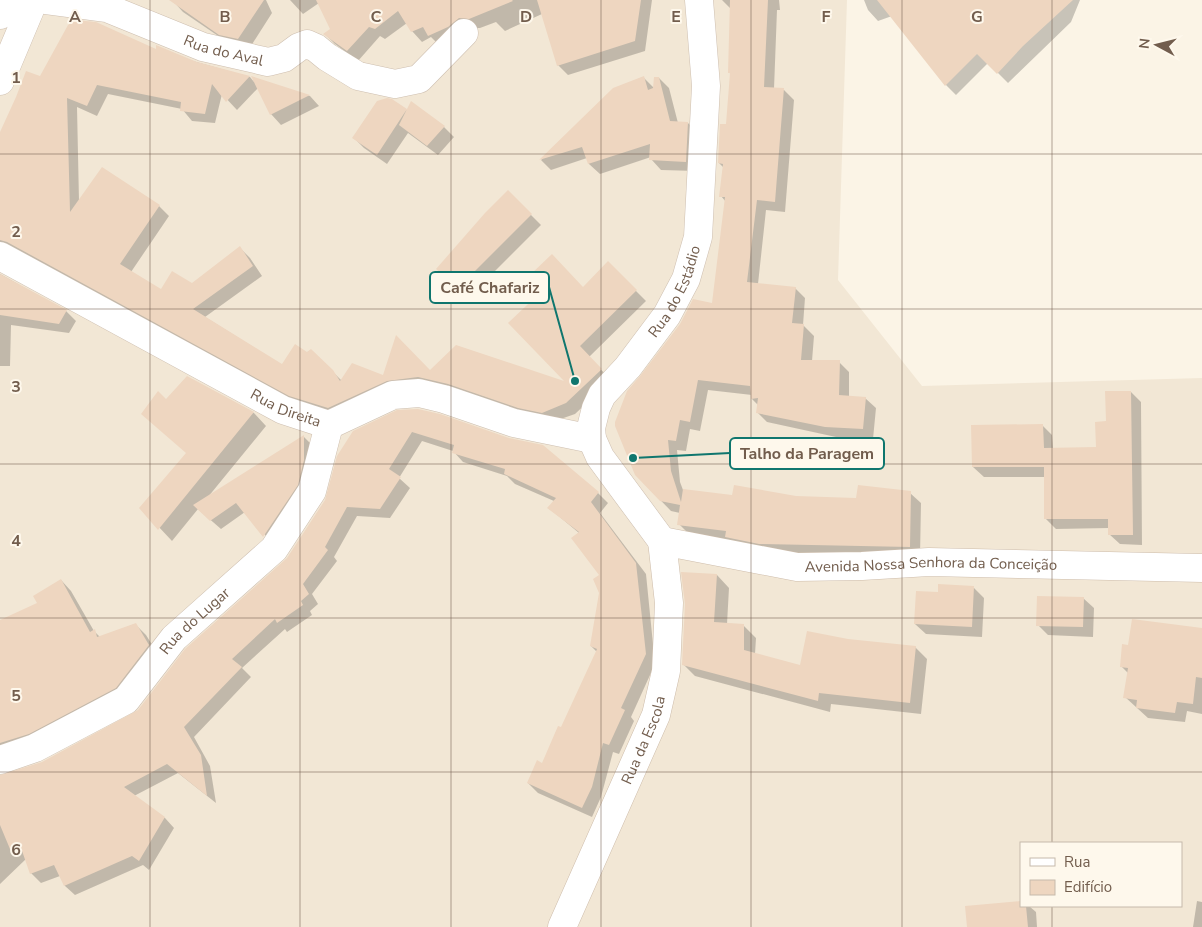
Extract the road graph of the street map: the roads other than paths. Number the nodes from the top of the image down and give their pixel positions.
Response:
1 (33, 0) edge
2 (46, 0) edge
3 (699, 0) edge
4 (0, 15) edge
5 (464, 33) dead end
6 (0, 80) edge
7 (0, 256) edge
8 (329, 425) junction
9 (592, 439) junction
10 (662, 541) junction
11 (1202, 568) edge
12 (0, 760) edge
13 (562, 927) edge

1 - 4 street
1 - 6 street
2 - 5 street, Rua do Aval
3 - 9 street, Rua do Estádio
7 - 8 street, Rua Direita
8 - 9 street, Rua Direita
8 - 12 street, Rua do Lugar
9 - 10 street
10 - 11 street, Avenida Nossa Senhora da Conceição
10 - 13 street, Rua da Escola

